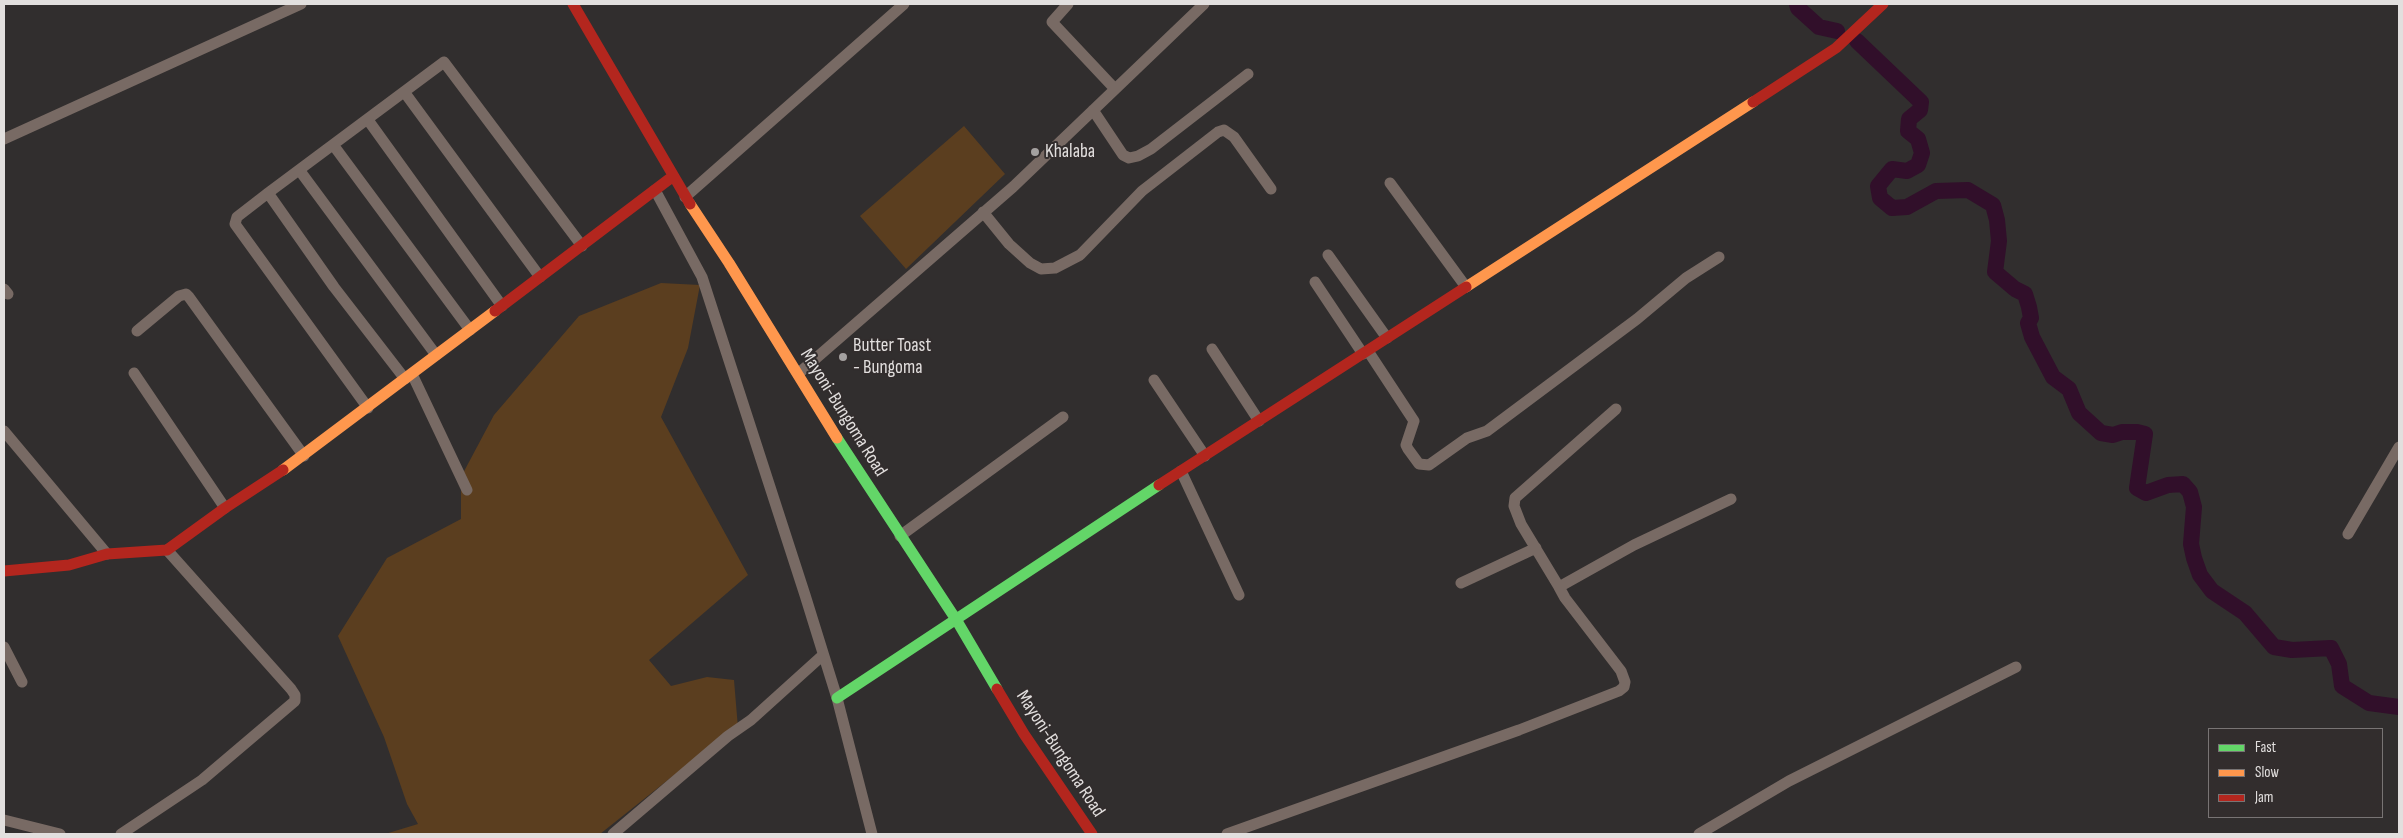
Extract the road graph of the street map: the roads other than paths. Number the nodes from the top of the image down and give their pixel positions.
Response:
1 (301, 4) edge
2 (574, 4) edge
3 (904, 4) edge
4 (1068, 4) edge
5 (1204, 4) edge
6 (1883, 4) edge
7 (1248, 74) dead end
8 (1115, 89) junction
9 (405, 93) junction
10 (1093, 110) junction
11 (368, 120) junction
12 (4, 139) edge
13 (334, 146) junction
14 (300, 171) junction
15 (672, 177) junction
16 (1390, 183) dead end
17 (1271, 189) dead end
18 (655, 190) junction
19 (268, 193) junction
20 (685, 197) junction
21 (983, 212) junction
22 (582, 246) junction
23 (1328, 255) dead end
24 (1719, 257) dead end
25 (540, 277) junction
26 (1315, 282) dead end
27 (1466, 287) junction
28 (502, 306) junction
29 (470, 330) junction
30 (137, 331) dead end
31 (1388, 338) junction
32 (1212, 349) dead end
33 (1366, 352) junction
34 (436, 355) junction
35 (134, 373) dead end
36 (799, 374) junction
37 (408, 376) junction
38 (1154, 380) dead end
39 (368, 408) junction
40 (1616, 409) dead end
41 (1063, 417) dead end
42 (1259, 421) junction
43 (4, 431) edge
44 (2399, 447) edge
45 (304, 456) junction
46 (1205, 456) junction
47 (1181, 471) junction
48 (467, 490) dead end
49 (1731, 499) dead end
50 (225, 508) junction
51 (2348, 534) dead end
52 (900, 536) junction
53 (1536, 548) junction
54 (167, 550) junction
55 (107, 554) junction
56 (4, 570) edge
57 (1461, 583) dead end
58 (1559, 587) junction
59 (1239, 596) dead end
60 (957, 621) junction
61 (4, 647) edge
62 (823, 655) junction
63 (2016, 667) dead end
64 (22, 682) dead end
65 (837, 698) junction
66 (4, 820) edge
67 (60, 834) edge
68 (121, 834) edge
69 (613, 834) edge
70 (872, 834) edge
71 (1092, 834) edge
72 (1227, 834) edge
73 (1699, 834) edge

1 - 12 street
2 - 15 street, Mayoni-Bungoma Road
3 - 20 street
4 - 8 street
5 - 8 street
6 - 27 street
7 - 10 street
8 - 10 street
9 - 11 street
9 - 22 street
9 - 25 street
10 - 21 street
11 - 13 street
11 - 28 street
13 - 14 street
13 - 29 street
14 - 19 street
14 - 34 street
15 - 18 street
15 - 20 street, Mayoni-Bungoma Road
16 - 27 street
17 - 21 street
18 - 22 street
18 - 62 street
19 - 37 street
19 - 39 street
20 - 36 street, Mayoni-Bungoma Road
21 - 36 street
22 - 25 street
23 - 31 street
24 - 33 street
25 - 28 street
26 - 33 street
27 - 31 street
28 - 29 street
29 - 34 street
30 - 45 street
31 - 33 street
32 - 42 street
33 - 42 street
34 - 37 street
35 - 50 street
36 - 52 street, Mayoni-Bungoma Road
37 - 39 street
37 - 48 street
38 - 46 street
39 - 45 street
40 - 53 street
41 - 52 street
42 - 46 street
43 - 55 street
44 - 51 street
45 - 50 street
46 - 47 street
47 - 59 street
47 - 60 street
49 - 58 street
50 - 54 street
52 - 60 street, Mayoni-Bungoma Road
53 - 57 street
53 - 58 street
54 - 55 street
54 - 68 street
55 - 56 street
58 - 72 street
60 - 65 street
60 - 71 street, Mayoni-Bungoma Road
61 - 64 street
62 - 65 street
62 - 69 street
63 - 73 street
65 - 70 street
66 - 67 street

